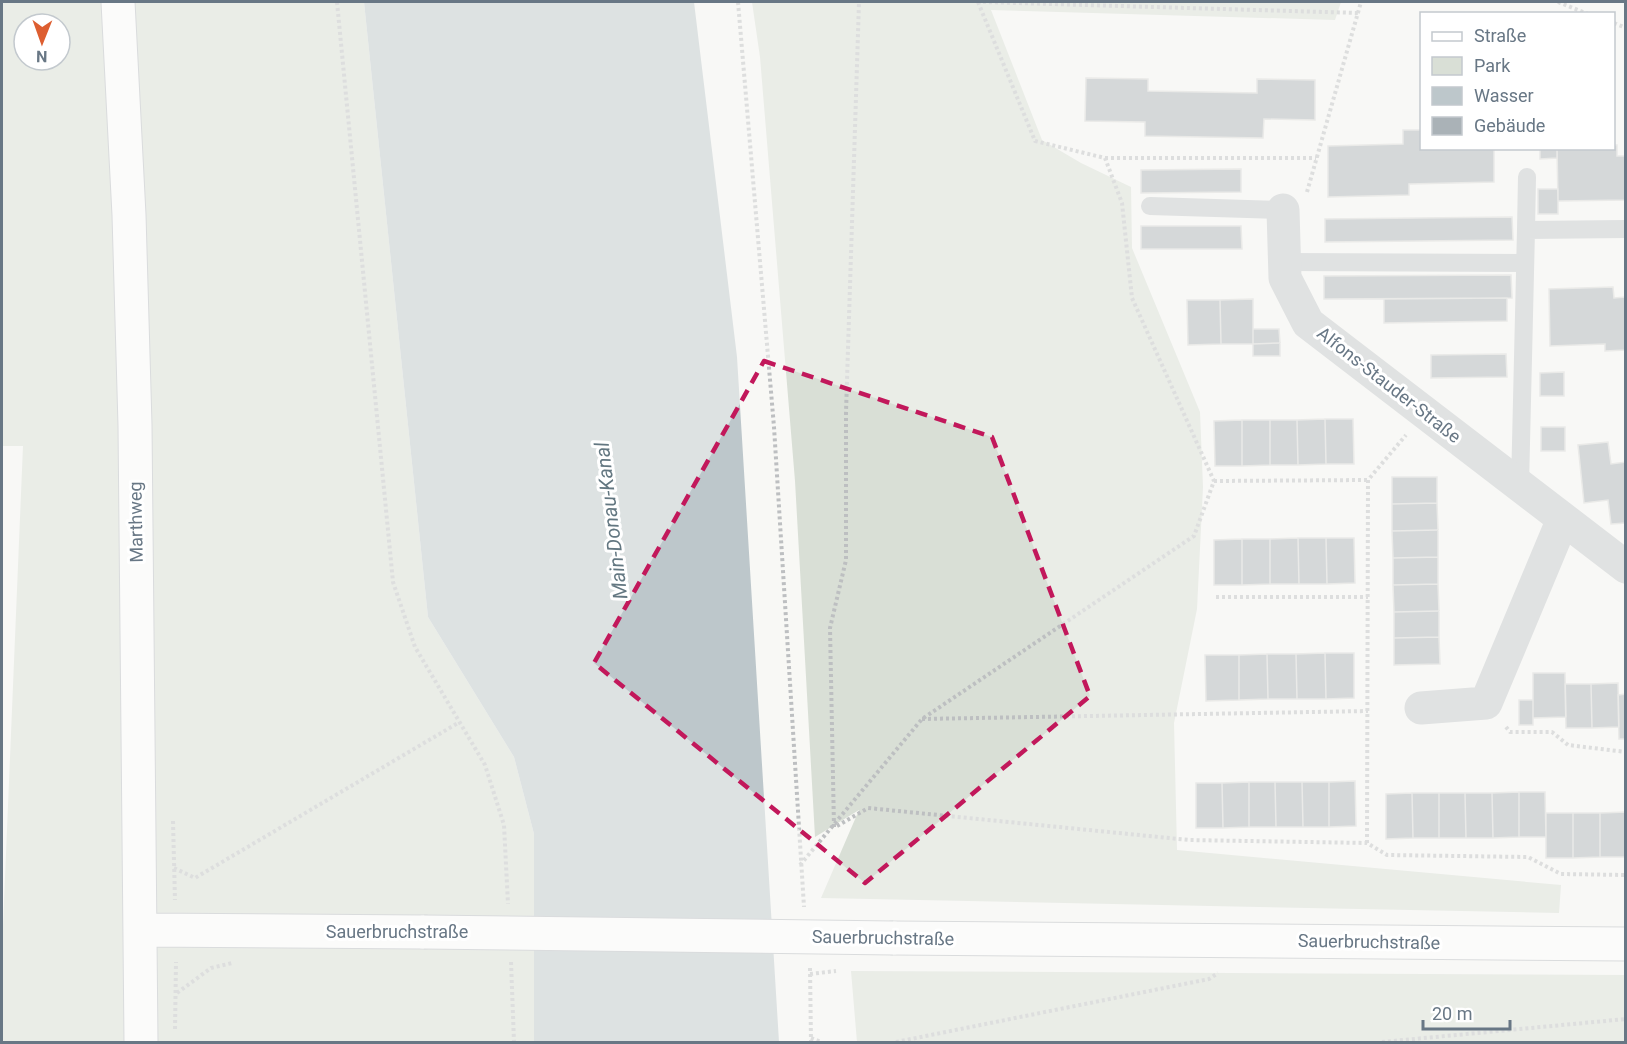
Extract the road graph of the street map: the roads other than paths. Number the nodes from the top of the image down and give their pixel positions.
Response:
1 (118, 2) edge
2 (1527, 177) dead end
3 (1150, 206) dead end
4 (1282, 210) joint
5 (1626, 229) edge
6 (1526, 230) junction
7 (1285, 262) junction
8 (1525, 263) junction
9 (1520, 486) junction
10 (1563, 519) junction
11 (1626, 567) edge
12 (1421, 708) dead end
13 (141, 930) junction
14 (1626, 944) edge
15 (141, 1042) edge

1 - 13 street, Marthweg
2 - 6 lane
3 - 4 lane
4 - 7 street, Alfons-Stauder-Straße
5 - 6 lane
6 - 8 lane
7 - 8 lane
7 - 9 street, Alfons-Stauder-Straße
8 - 9 lane
9 - 10 street, Alfons-Stauder-Straße
10 - 11 street, Alfons-Stauder-Straße
10 - 12 street
13 - 14 street, Sauerbruchstraße, bridge
13 - 15 street, Marthweg

